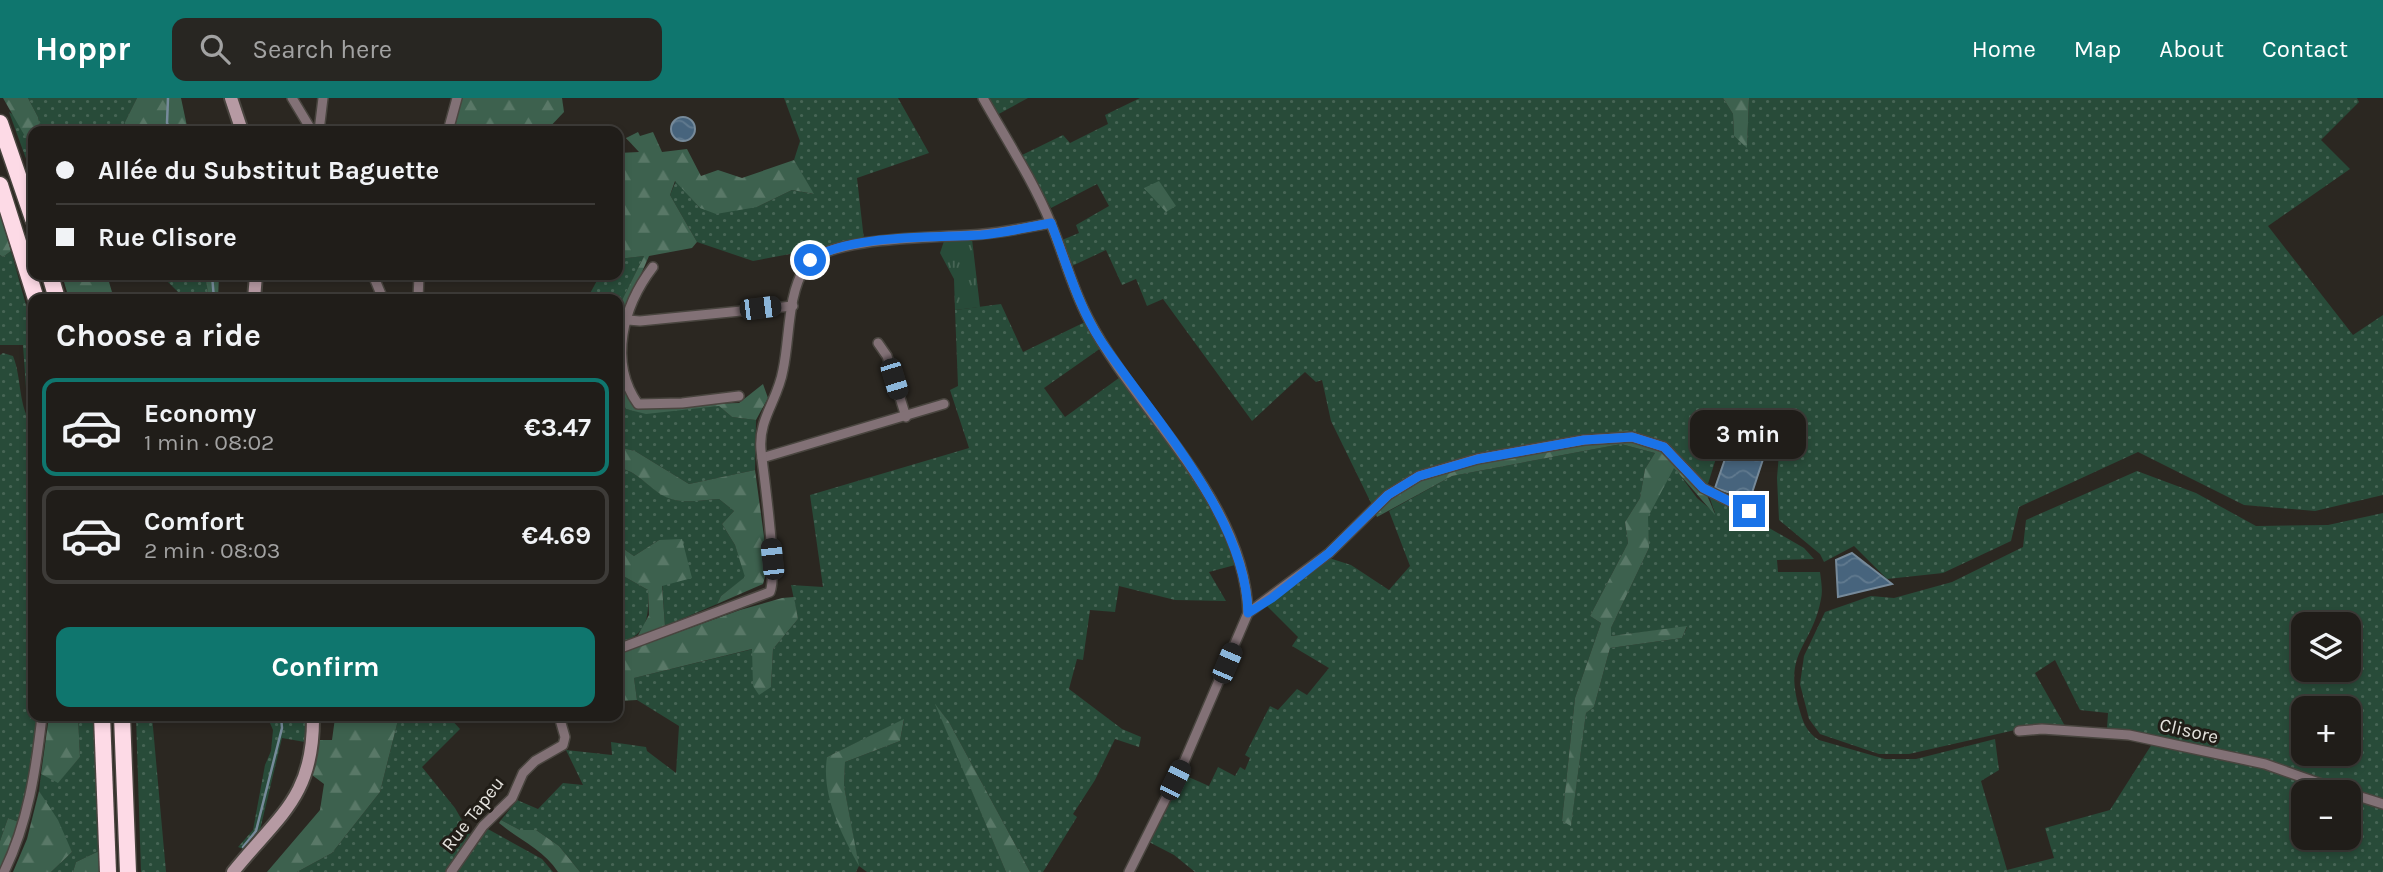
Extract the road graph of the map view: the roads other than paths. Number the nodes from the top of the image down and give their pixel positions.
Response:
1 (231, 98) edge
2 (292, 98) edge
3 (323, 98) edge
4 (457, 98) edge
5 (983, 98) edge
6 (0, 123) edge
7 (240, 126) edge
8 (309, 126) edge
9 (320, 126) edge
10 (449, 126) edge
11 (0, 185) edge
12 (28, 204) edge
13 (1051, 223) junction
14 (653, 267) dead end
15 (28, 274) edge
16 (793, 306) junction
17 (628, 320) junction
18 (623, 332) edge
19 (877, 343) dead end
20 (623, 370) edge
21 (739, 396) dead end
22 (944, 404) dead end
23 (906, 417) junction
24 (762, 458) junction
25 (1749, 511) dead end
26 (1248, 613) junction
27 (623, 647) edge
28 (41, 721) edge
29 (102, 721) edge
30 (122, 721) edge
31 (313, 721) edge
32 (560, 721) edge
33 (2019, 731) dead end
34 (2311, 780) edge
35 (2361, 797) edge
36 (2383, 804) edge
37 (4, 872) edge
38 (108, 872) edge
39 (128, 872) edge
40 (233, 872) edge
41 (451, 872) edge
42 (1129, 872) edge

1 - 7 street
2 - 8 street
3 - 9 street
4 - 10 street
5 - 13 street
6 - 12 highway
11 - 15 highway
13 - 16 street
13 - 26 street
14 - 17 street
16 - 17 street
16 - 24 street
17 - 18 street
19 - 23 street
20 - 21 street
22 - 23 street
23 - 24 street
24 - 27 street
25 - 26 street
26 - 42 street
28 - 37 street
29 - 38 highway
30 - 39 highway
31 - 40 street
32 - 41 street, Rue Tapeu
33 - 34 street, Clisore
35 - 36 street, Clisore

